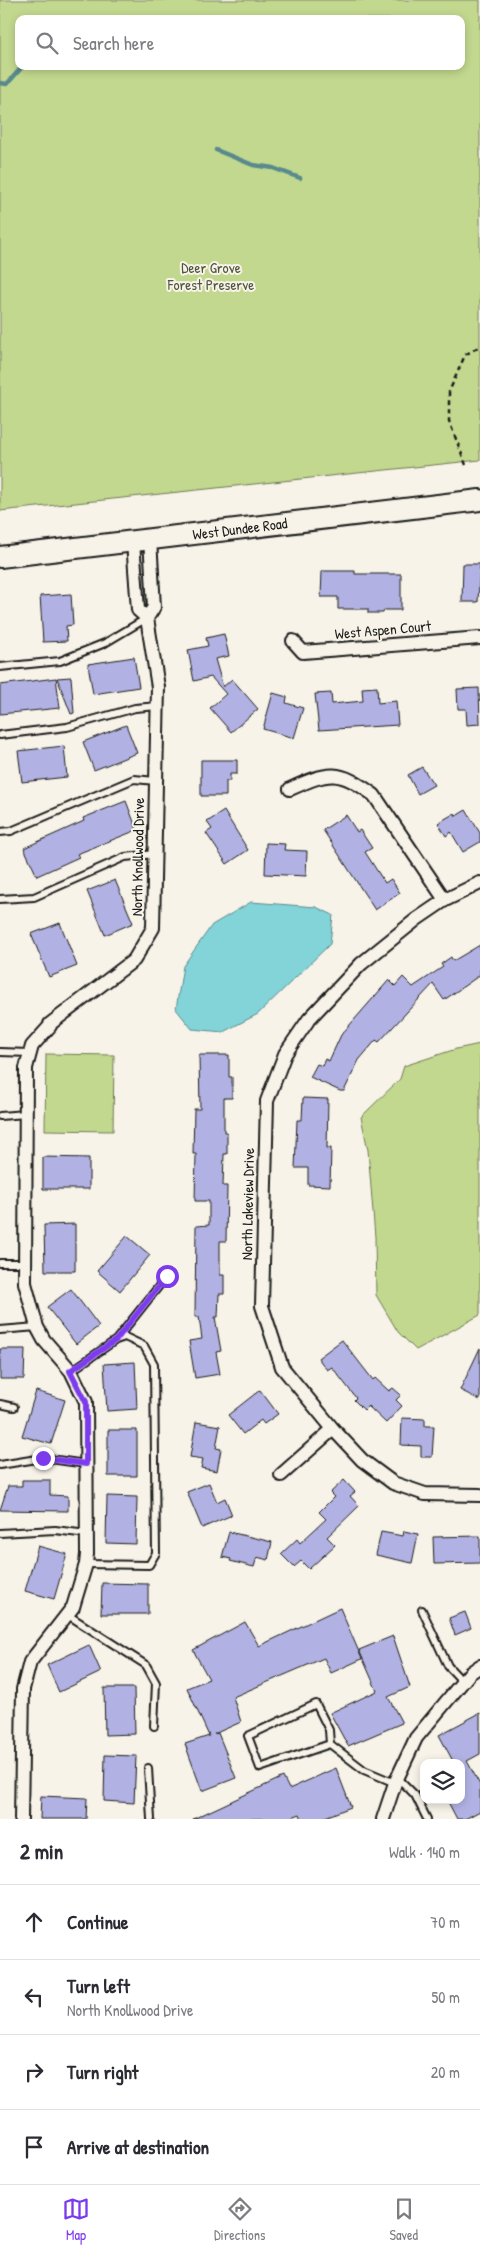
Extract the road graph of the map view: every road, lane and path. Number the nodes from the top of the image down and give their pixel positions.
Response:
1 (480, 346) edge
2 (466, 465) dead end
3 (480, 500) edge
4 (142, 540) junction
5 (0, 557) edge
6 (147, 618) junction
7 (480, 638) edge
8 (292, 641) dead end
9 (0, 668) edge
10 (158, 706) junction
11 (0, 736) edge
12 (156, 781) junction
13 (290, 789) dead end
14 (0, 832) edge
15 (155, 854) junction
16 (480, 883) edge
17 (0, 899) edge
18 (446, 900) junction
19 (0, 1052) edge
20 (30, 1053) junction
21 (26, 1114) junction
22 (0, 1116) edge
23 (0, 1263) edge
24 (25, 1263) junction
25 (167, 1276) dead end
26 (37, 1327) junction
27 (0, 1330) edge
28 (116, 1340) junction
29 (70, 1371) junction
30 (0, 1404) edge
31 (14, 1407) dead end
32 (334, 1429) junction
33 (86, 1464) junction
34 (0, 1465) edge
35 (281, 1476) dead end
36 (480, 1495) edge
37 (0, 1533) edge
38 (87, 1534) junction
39 (86, 1564) junction
40 (422, 1610) dead end
41 (68, 1615) junction
42 (480, 1666) edge
43 (463, 1682) junction
44 (154, 1726) dead end
45 (330, 1744) junction
46 (148, 1768) dead end
47 (396, 1780) junction
48 (21, 1819) edge
49 (151, 1819) edge
50 (383, 1819) edge
51 (428, 1819) edge

1 - 2 path
3 - 4 main road, West Dundee Road
4 - 5 main road, West Dundee Road
4 - 6 street, North Knollwood Drive
4 - 6 street, North Knollwood Drive
6 - 9 lane
6 - 10 street, North Knollwood Drive
7 - 8 street, West Aspen Court
10 - 11 lane
10 - 12 street, North Knollwood Drive
12 - 14 lane
12 - 15 street, North Knollwood Drive
13 - 18 street
15 - 17 lane
15 - 20 street, North Knollwood Drive
16 - 18 street, North Lakeview Drive
18 - 32 street, North Lakeview Drive
19 - 20 lane
20 - 21 street, North Knollwood Drive
21 - 22 lane
21 - 24 street, North Knollwood Drive
23 - 24 lane
24 - 26 street, North Knollwood Drive
25 - 28 lane
26 - 27 lane
26 - 29 street, North Knollwood Drive
28 - 29 lane
28 - 39 lane
29 - 33 street, North Knollwood Drive
30 - 31 lane
32 - 35 street
32 - 36 street, North Lakeview Drive
33 - 34 lane
33 - 38 street, North Knollwood Drive
37 - 38 lane
38 - 39 street, North Knollwood Drive
39 - 41 street, North Knollwood Drive
40 - 43 lane
41 - 44 lane
41 - 48 street, North Knollwood Drive
42 - 43 street
43 - 47 street
45 - 45 lane
45 - 47 lane
46 - 49 lane
47 - 50 street
47 - 51 lane

